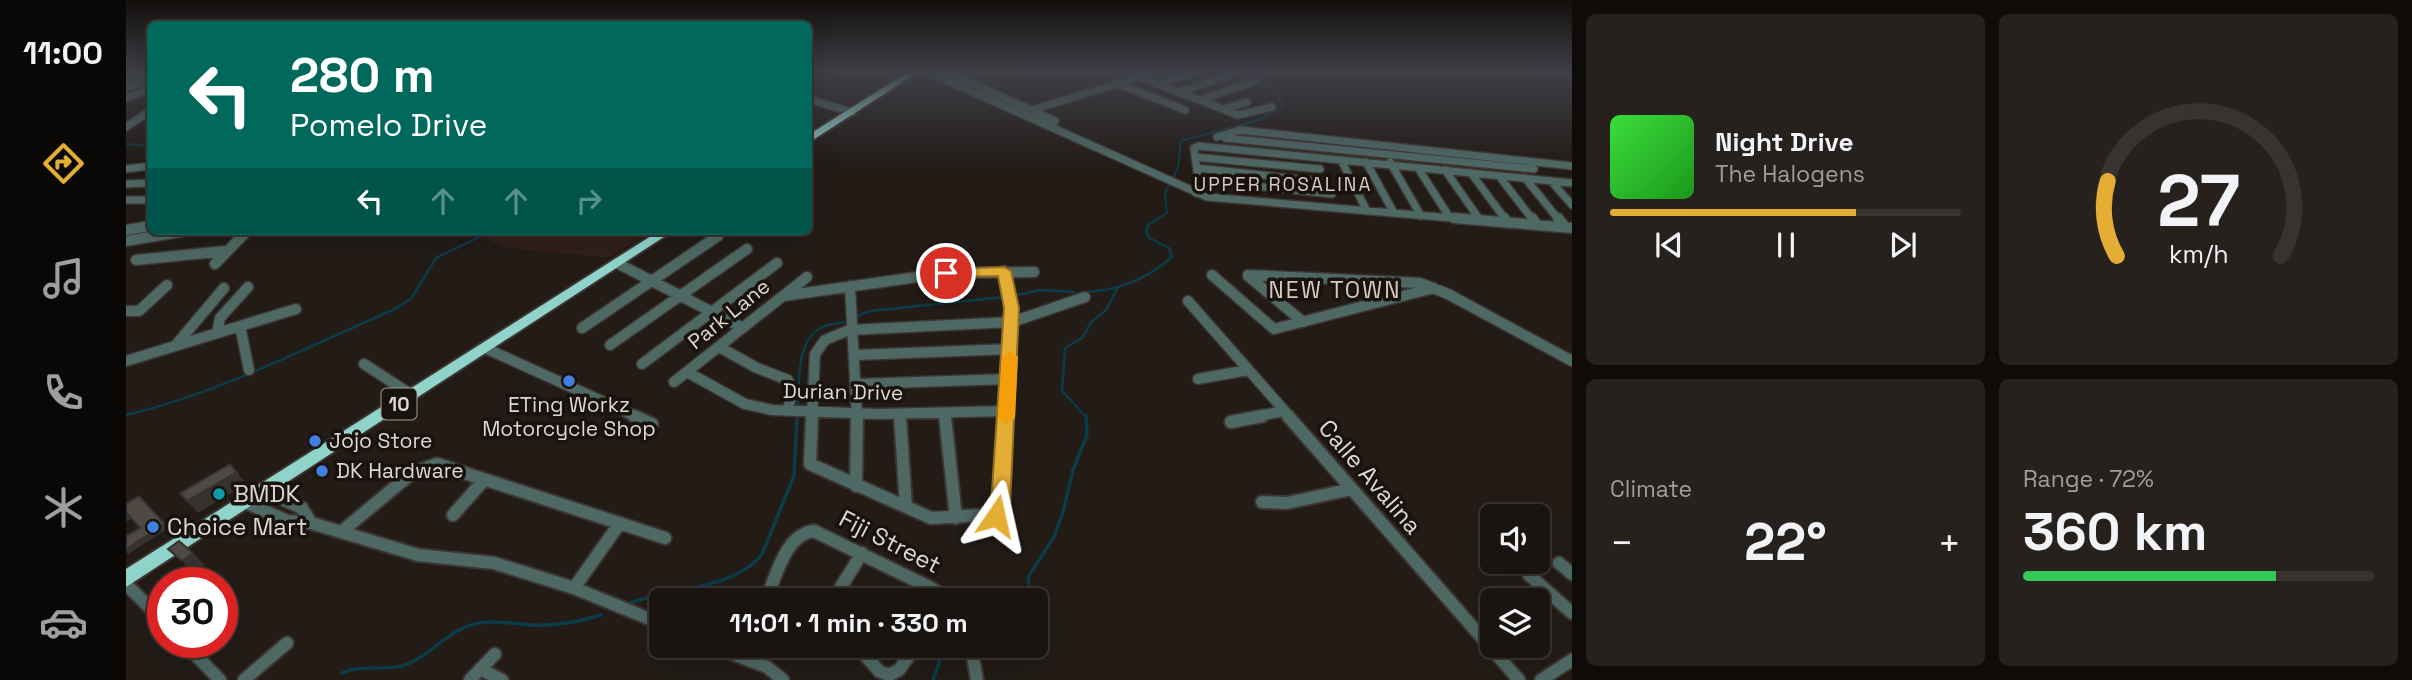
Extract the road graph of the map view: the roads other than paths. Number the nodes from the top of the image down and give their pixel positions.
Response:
1 (821, 103) edge
2 (866, 103) edge
3 (997, 103) edge
4 (1016, 103) edge
5 (1056, 103) edge
6 (1167, 103) edge
7 (1207, 103) edge
8 (1245, 103) edge
9 (1272, 107) dead end
10 (1224, 109) junction
11 (1032, 110) junction
12 (1185, 110) dead end
13 (852, 112) junction
14 (147, 114) edge
15 (1055, 121) dead end
16 (126, 127) edge
17 (812, 137) edge
18 (1386, 154) junction
19 (1195, 157) junction
20 (1315, 157) junction
21 (1341, 160) junction
22 (1366, 162) junction
23 (1391, 165) junction
24 (147, 166) edge
25 (1572, 166) edge
26 (128, 168) edge
27 (1197, 168) junction
28 (1418, 168) junction
29 (1320, 169) junction
30 (1446, 170) junction
31 (1572, 172) edge
32 (1471, 173) junction
33 (1499, 176) junction
34 (1525, 178) junction
35 (1198, 180) junction
36 (1326, 181) junction
37 (1551, 181) junction
38 (147, 183) edge
39 (1572, 183) edge
40 (126, 184) edge
41 (1196, 192) junction
42 (1332, 194) junction
43 (126, 200) edge
44 (147, 200) edge
45 (1572, 205) edge
46 (1338, 209) junction
47 (1367, 211) junction
48 (1394, 213) junction
49 (1421, 216) junction
50 (1450, 218) junction
51 (1480, 220) junction
52 (1508, 223) junction
53 (1537, 225) junction
54 (147, 226) edge
55 (1569, 228) edge
56 (126, 230) edge
57 (161, 235) edge
58 (243, 235) edge
59 (661, 235) edge
60 (718, 236) dead end
61 (126, 241) edge
62 (747, 249) dead end
63 (225, 251) junction
64 (136, 260) dead end
65 (620, 261) junction
66 (776, 263) dead end
67 (215, 264) dead end
68 (1004, 271) junction
69 (1034, 272) dead end
70 (1212, 275) dead end
71 (807, 277) dead end
72 (654, 279) junction
73 (167, 285) dead end
74 (850, 286) junction
75 (224, 288) dead end
76 (248, 288) dead end
77 (1434, 288) junction
78 (683, 294) junction
79 (783, 296) junction
80 (1085, 297) dead end
81 (1188, 301) dead end
82 (296, 309) dead end
83 (714, 310) junction
84 (126, 311) edge
85 (1012, 322) junction
86 (1303, 322) junction
87 (240, 326) junction
88 (745, 326) junction
89 (582, 328) dead end
90 (854, 329) junction
91 (217, 333) junction
92 (610, 345) dead end
93 (176, 346) junction
94 (719, 347) junction
95 (485, 348) junction
96 (1011, 349) junction
97 (856, 355) junction
98 (126, 361) edge
99 (1572, 361) edge
100 (642, 363) dead end
101 (364, 364) dead end
102 (249, 370) dead end
103 (1248, 370) junction
104 (687, 372) junction
105 (1009, 379) junction
106 (1198, 379) dead end
107 (674, 382) dead end
108 (857, 384) junction
109 (412, 395) junction
110 (788, 411) junction
111 (811, 411) junction
112 (1007, 411) junction
113 (1284, 411) junction
114 (857, 412) junction
115 (944, 413) junction
116 (900, 414) junction
117 (1231, 422) dead end
118 (652, 424) dead end
119 (484, 480) junction
120 (856, 486) junction
121 (1352, 489) junction
122 (264, 491) junction
123 (281, 498) junction
124 (245, 502) junction
125 (1262, 502) dead end
126 (906, 507) junction
127 (265, 512) junction
128 (453, 515) dead end
129 (956, 518) junction
130 (311, 523) junction
131 (620, 523) junction
132 (341, 532) junction
133 (665, 538) dead end
134 (862, 553) junction
135 (1559, 562) dead end
136 (1572, 574) edge
137 (1529, 576) dead end
138 (127, 578) edge
139 (771, 588) edge
140 (840, 588) edge
141 (927, 588) edge
142 (574, 589) junction
143 (147, 602) edge
144 (1572, 613) edge
145 (649, 619) edge
146 (287, 643) dead end
147 (495, 654) dead end
148 (199, 658) edge
149 (753, 658) edge
150 (868, 658) edge
151 (908, 658) edge
152 (973, 658) edge
153 (1572, 660) edge
154 (475, 675) edge
155 (889, 678) edge
156 (220, 680) edge
157 (244, 680) edge
158 (502, 680) edge
159 (783, 680) edge
160 (976, 680) edge
161 (1519, 680) edge
162 (1541, 680) edge

1 - 13 street
2 - 13 highway
3 - 41 street
4 - 11 street
5 - 11 street
6 - 12 street
7 - 10 street
8 - 10 street
9 - 10 street
11 - 15 street
13 - 17 highway
14 - 16 street
18 - 23 street
18 - 25 street
18 - 31 street
19 - 20 street
19 - 27 street
19 - 29 street
20 - 21 street
20 - 29 street
21 - 22 street
21 - 47 street
22 - 23 street
22 - 48 street
23 - 28 street
23 - 49 street
24 - 26 street
27 - 35 street
27 - 36 street
28 - 30 street
28 - 50 street
29 - 36 street
30 - 32 street
30 - 51 street
32 - 33 street
32 - 52 street
33 - 34 street
33 - 53 street
34 - 37 street
34 - 55 street
35 - 41 street
35 - 42 street
36 - 42 street
37 - 39 street
37 - 45 street
38 - 40 street
41 - 46 street
42 - 46 street
43 - 44 street
46 - 47 street
47 - 48 street
48 - 49 street
49 - 50 street
50 - 51 street
51 - 52 street
52 - 53 street
53 - 55 street
54 - 56 street
57 - 61 street
58 - 63 street
59 - 65 highway, 10
60 - 72 street
62 - 78 street
63 - 64 street
63 - 67 street
65 - 72 street
65 - 95 highway, 10
66 - 83 street
68 - 69 street
68 - 74 street
68 - 85 street
70 - 86 street
71 - 79 street, Park Lane
72 - 78 street
72 - 89 street
73 - 84 street
74 - 79 street
74 - 90 street
75 - 93 street
76 - 91 street
77 - 86 street
77 - 86 street
77 - 99 street
78 - 83 street
78 - 92 street
79 - 88 street, Park Lane
80 - 85 street
81 - 103 street, Calle Avalina
82 - 87 street
83 - 88 street
83 - 100 street
85 - 90 street
85 - 96 street
87 - 91 street
87 - 102 street
88 - 94 street, Park Lane
90 - 97 street
90 - 111 street
91 - 93 street
93 - 98 street
94 - 104 street, Park Lane
94 - 110 street
95 - 109 highway, 10
95 - 118 street
96 - 97 street
96 - 105 street
97 - 108 street
101 - 109 street
103 - 106 street
103 - 113 street, Calle Avalina
104 - 107 street, Park Lane
104 - 110 street, Durian Drive
105 - 108 street
105 - 112 street
108 - 114 street
109 - 122 highway, 10
110 - 111 street, Durian Drive
111 - 114 street, Durian Drive
111 - 120 street
112 - 115 street, Durian Drive
112 - 129 street
113 - 117 street
113 - 121 street, Calle Avalina
114 - 116 street, Durian Drive
114 - 120 street
115 - 116 street, Durian Drive
115 - 129 street
116 - 126 street
119 - 128 street
119 - 131 street
119 - 132 street
120 - 126 street
121 - 125 street
121 - 161 street, Calle Avalina
122 - 123 street
122 - 124 highway, 10
123 - 127 street
123 - 130 street
124 - 127 street
124 - 138 highway, 10
126 - 129 street
127 - 130 street
130 - 132 street
131 - 133 street
131 - 142 street
132 - 142 street
134 - 139 street, Fiji Street
134 - 140 street
134 - 141 street, Fiji Street
135 - 136 street
137 - 144 street
138 - 143 street
142 - 145 street
146 - 157 street
147 - 154 street
148 - 156 street
149 - 159 street
150 - 155 street
151 - 155 street
152 - 160 street
153 - 162 street
154 - 158 street

